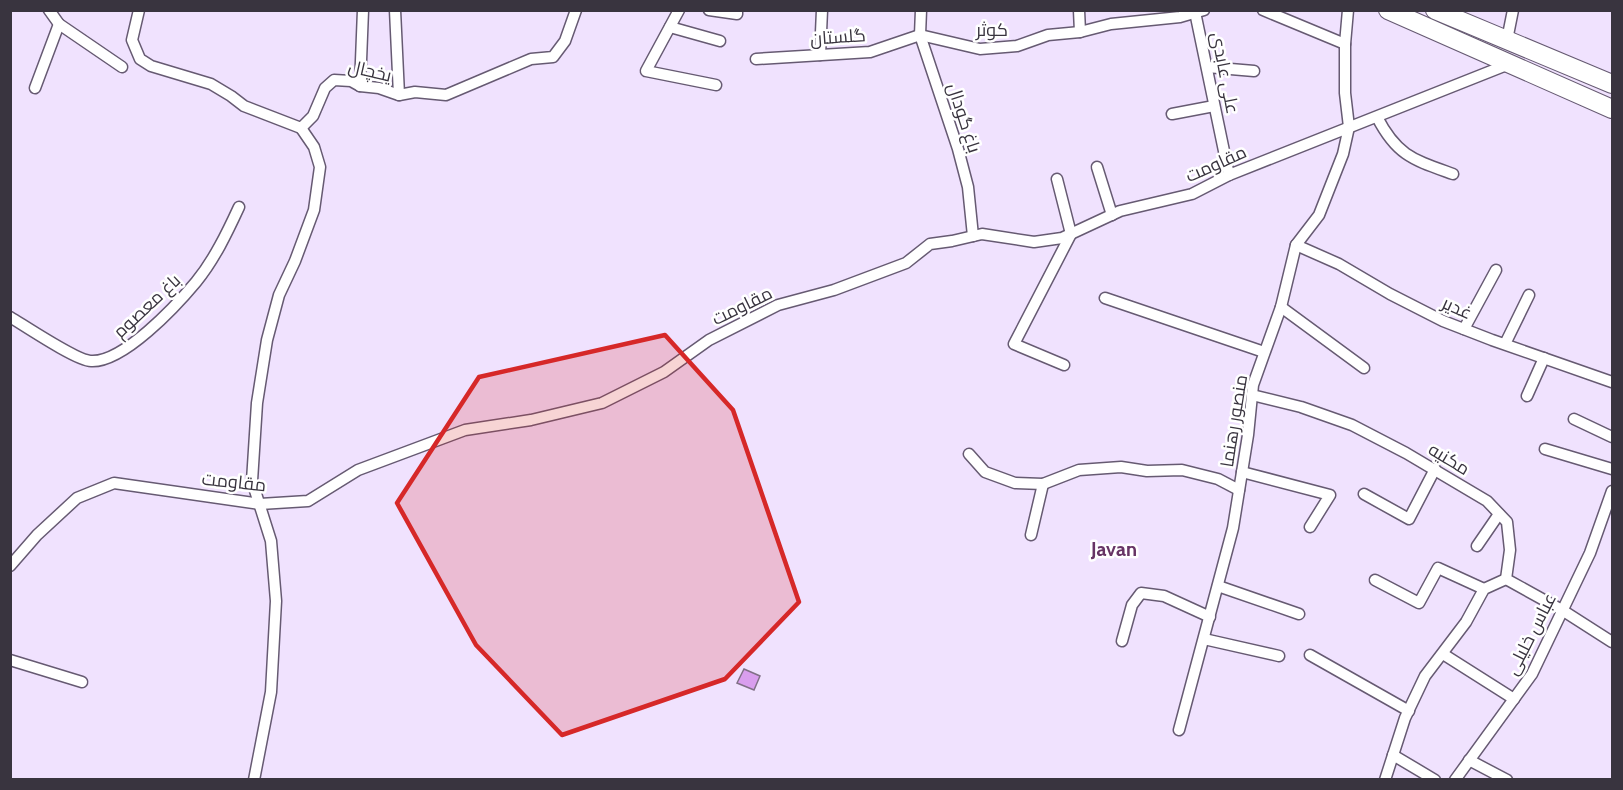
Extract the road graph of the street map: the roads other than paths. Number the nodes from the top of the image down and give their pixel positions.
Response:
1 (139, 10) edge
2 (363, 10) edge
3 (395, 10) edge
4 (576, 10) edge
5 (679, 10) edge
6 (709, 10) edge
7 (737, 10) edge
8 (822, 10) edge
9 (921, 10) edge
10 (1079, 10) edge
11 (1263, 10) edge
12 (1348, 10) edge
13 (1388, 10) edge
14 (1435, 10) edge
15 (1513, 10) edge
16 (48, 11) edge
17 (1200, 11) edge
18 (59, 24) junction
19 (670, 27) junction
20 (1080, 32) junction
21 (920, 35) junction
22 (1508, 40) junction
23 (720, 41) dead end
24 (1345, 44) junction
25 (820, 55) junction
26 (756, 59) dead end
27 (1509, 64) junction
28 (122, 67) dead end
29 (1207, 67) junction
30 (1254, 70) dead end
31 (1612, 84) edge
32 (716, 85) dead end
33 (360, 86) junction
34 (34, 88) dead end
35 (399, 95) junction
36 (1214, 105) junction
37 (1612, 109) edge
38 (1172, 114) dead end
39 (1377, 117) junction
40 (301, 128) junction
41 (1349, 128) junction
42 (1097, 167) dead end
43 (1453, 174) dead end
44 (1229, 175) junction
45 (1057, 179) dead end
46 (239, 207) dead end
47 (1112, 215) junction
48 (1071, 234) junction
49 (973, 237) junction
50 (1296, 245) junction
51 (1496, 270) dead end
52 (1529, 295) dead end
53 (1105, 298) dead end
54 (1281, 307) junction
55 (10, 317) edge
56 (1464, 329) junction
57 (1505, 344) junction
58 (1264, 352) junction
59 (1544, 358) junction
60 (1064, 365) dead end
61 (1364, 368) dead end
62 (1612, 382) edge
63 (1252, 395) junction
64 (1527, 396) dead end
65 (1574, 419) dead end
66 (1612, 437) edge
67 (1545, 449) dead end
68 (969, 454) dead end
69 (1435, 469) junction
70 (1612, 469) edge
71 (1242, 472) junction
72 (1043, 484) junction
73 (1239, 490) junction
74 (1364, 494) dead end
75 (1611, 498) edge
76 (260, 504) junction
77 (1499, 514) junction
78 (1310, 527) dead end
79 (1031, 535) dead end
80 (1477, 546) dead end
81 (10, 566) edge
82 (1506, 579) junction
83 (1375, 580) dead end
84 (1218, 586) junction
85 (1484, 589) junction
86 (1562, 610) junction
87 (1299, 614) dead end
88 (1210, 617) junction
89 (1204, 639) junction
90 (1122, 641) dead end
91 (1612, 642) edge
92 (1443, 654) junction
93 (1310, 655) dead end
94 (1279, 656) dead end
95 (10, 660) edge
96 (82, 682) dead end
97 (1514, 699) junction
98 (1409, 711) junction
99 (1179, 730) dead end
100 (1393, 754) junction
101 (1470, 760) junction
102 (254, 780) edge
103 (1385, 780) edge
104 (1436, 780) edge
105 (1455, 780) edge
106 (1508, 780) edge

1 - 40 street
2 - 33 street
3 - 35 street
4 - 35 street, یخچال
5 - 19 street
6 - 7 street
8 - 25 street
9 - 21 street, باغ گودال
10 - 20 street
11 - 24 street
12 - 24 street, منصور رهنما
13 - 27 main road
14 - 22 main road
15 - 22 street
16 - 18 street
17 - 20 street, کوثر
17 - 29 street, علی عابدی
18 - 28 street
18 - 34 street
19 - 23 street
19 - 32 street
20 - 21 street, کوثر
21 - 25 street, گلستان
21 - 49 street, باغ گودال
22 - 31 main road
24 - 41 street, منصور رهنما
25 - 26 street, گلستان
27 - 37 main road
27 - 39 street, مقاومت
29 - 30 street
29 - 36 street, علی عابدی
33 - 35 street, یخچال
33 - 40 street, یخچال
36 - 38 street
36 - 44 street, علی عابدی
39 - 41 street, مقاومت
39 - 43 street
40 - 76 street
41 - 44 street, مقاومت
41 - 50 street, منصور رهنما
42 - 47 street
44 - 47 street, مقاومت
45 - 48 street
46 - 55 street, باغ معصوم
47 - 48 street, مقاومت
48 - 49 street, مقاومت
48 - 60 street
49 - 76 street, مقاومت
50 - 54 street, منصور رهنما
50 - 56 street, غدیر
51 - 56 street
52 - 57 street
53 - 58 street
54 - 58 street, منصور رهنما
54 - 61 street
56 - 57 street, غدیر
57 - 59 street, غدیر
58 - 63 street, منصور رهنما
59 - 62 street, غدیر
59 - 64 street
63 - 69 street, مکنیه
63 - 71 street, منصور رهنما
65 - 66 street
67 - 70 street
68 - 72 street
69 - 74 street
69 - 77 street, مکنیه
71 - 73 street, منصور رهنما
71 - 78 street
72 - 73 street
72 - 79 street
73 - 84 street, منصور رهنما
75 - 86 street, عباس خلیلی
76 - 81 street, مقاومت
76 - 102 street
77 - 80 street
77 - 82 street, مکنیه
82 - 85 street
82 - 86 street
83 - 85 street
84 - 87 street
84 - 88 street, منصور رهنما
85 - 92 street
86 - 91 street
86 - 97 street, عباس خلیلی
88 - 89 street, منصور رهنما
88 - 90 street
89 - 94 street
89 - 99 street, منصور رهنما
92 - 97 street
92 - 98 street
93 - 98 street
95 - 96 street
97 - 101 street, عباس خلیلی
98 - 100 street
100 - 103 street
100 - 104 street
101 - 105 street, عباس خلیلی
101 - 106 street

